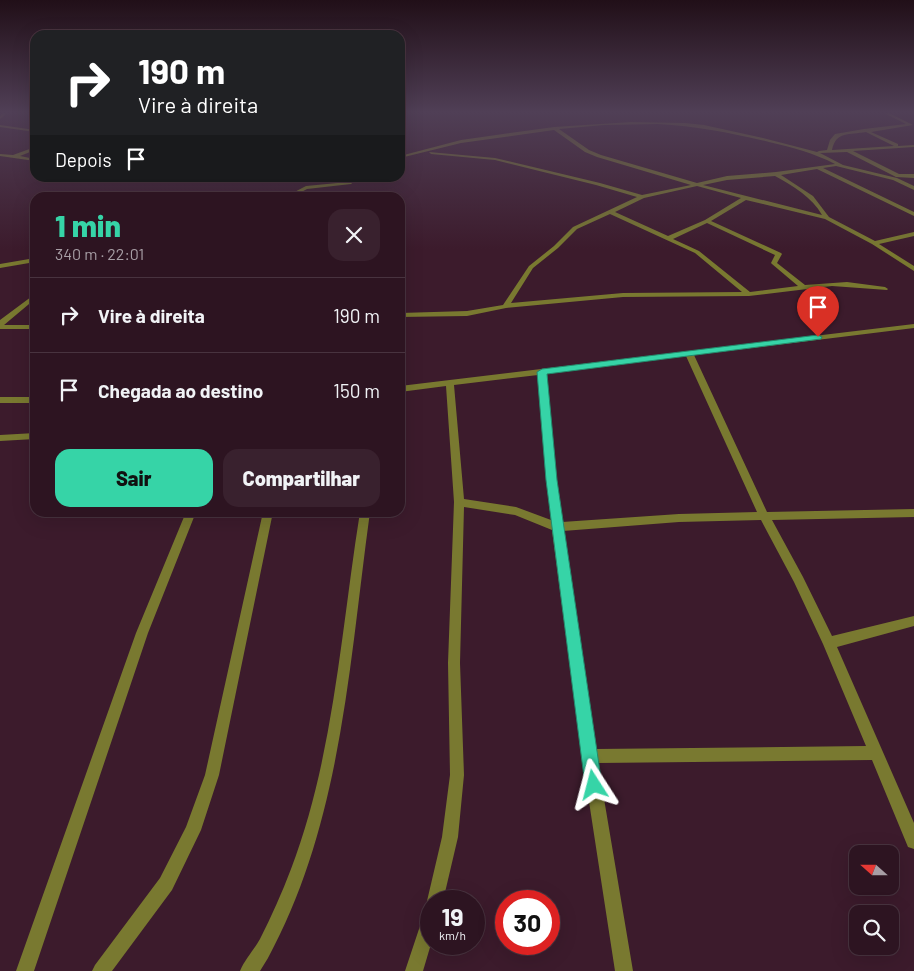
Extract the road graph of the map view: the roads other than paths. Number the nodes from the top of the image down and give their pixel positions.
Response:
1 (487, 158) edge
2 (607, 158) edge
3 (828, 158) edge
4 (861, 158) edge
5 (841, 165) junction
6 (818, 168) junction
7 (776, 174) junction
8 (914, 176) edge
9 (897, 178) junction
10 (914, 181) edge
11 (350, 182) edge
12 (695, 184) junction
13 (914, 188) edge
14 (298, 192) edge
15 (642, 197) junction
16 (747, 198) junction
17 (609, 211) junction
18 (914, 214) edge
19 (827, 218) junction
20 (706, 221) junction
21 (914, 234) edge
22 (667, 239) junction
23 (874, 243) junction
24 (30, 261) edge
25 (0, 266) edge
26 (914, 269) edge
27 (803, 288) junction
28 (885, 289) dead end
29 (749, 294) junction
30 (30, 300) edge
31 (506, 306) junction
32 (0, 313) edge
33 (14, 313) junction
34 (405, 315) edge
35 (0, 324) edge
36 (914, 326) edge
37 (0, 328) edge
38 (30, 328) edge
39 (689, 354) junction
40 (542, 372) junction
41 (450, 383) junction
42 (405, 388) edge
43 (0, 400) edge
44 (30, 400) edge
45 (30, 436) edge
46 (0, 438) edge
47 (459, 502) junction
48 (914, 513) edge
49 (764, 516) junction
50 (189, 517) edge
51 (267, 517) edge
52 (364, 517) edge
53 (557, 527) junction
54 (914, 621) edge
55 (829, 643) junction
56 (876, 753) junction
57 (589, 756) junction
58 (914, 841) edge
59 (438, 890) edge
60 (420, 952) edge
61 (25, 971) edge
62 (101, 971) edge
63 (249, 971) edge
64 (414, 971) edge
65 (624, 971) edge

1 - 15 street
2 - 12 street
3 - 5 street
4 - 9 street
5 - 6 street
5 - 9 street
6 - 7 street
6 - 18 street
7 - 12 street
7 - 19 street
8 - 9 street
9 - 10 street
9 - 13 street
11 - 14 street
12 - 15 street
12 - 16 street
15 - 17 street
16 - 19 street
16 - 20 street
17 - 22 street
17 - 31 street
19 - 23 street
20 - 22 street
20 - 27 street
21 - 23 street
22 - 29 street
23 - 26 street
24 - 25 street
27 - 28 street
27 - 29 street
29 - 31 street
30 - 33 street
31 - 34 street
32 - 33 street
33 - 35 street
36 - 39 street
37 - 38 street
39 - 40 street
39 - 49 street
40 - 41 street
40 - 53 street
41 - 42 street
41 - 47 street
43 - 44 street
45 - 46 street
47 - 53 street
47 - 59 street
48 - 49 street
49 - 53 street
49 - 55 street
50 - 61 street
51 - 62 street
52 - 63 street
53 - 57 street
54 - 55 street
55 - 56 street
56 - 57 street
56 - 58 street
57 - 65 street
60 - 64 street

